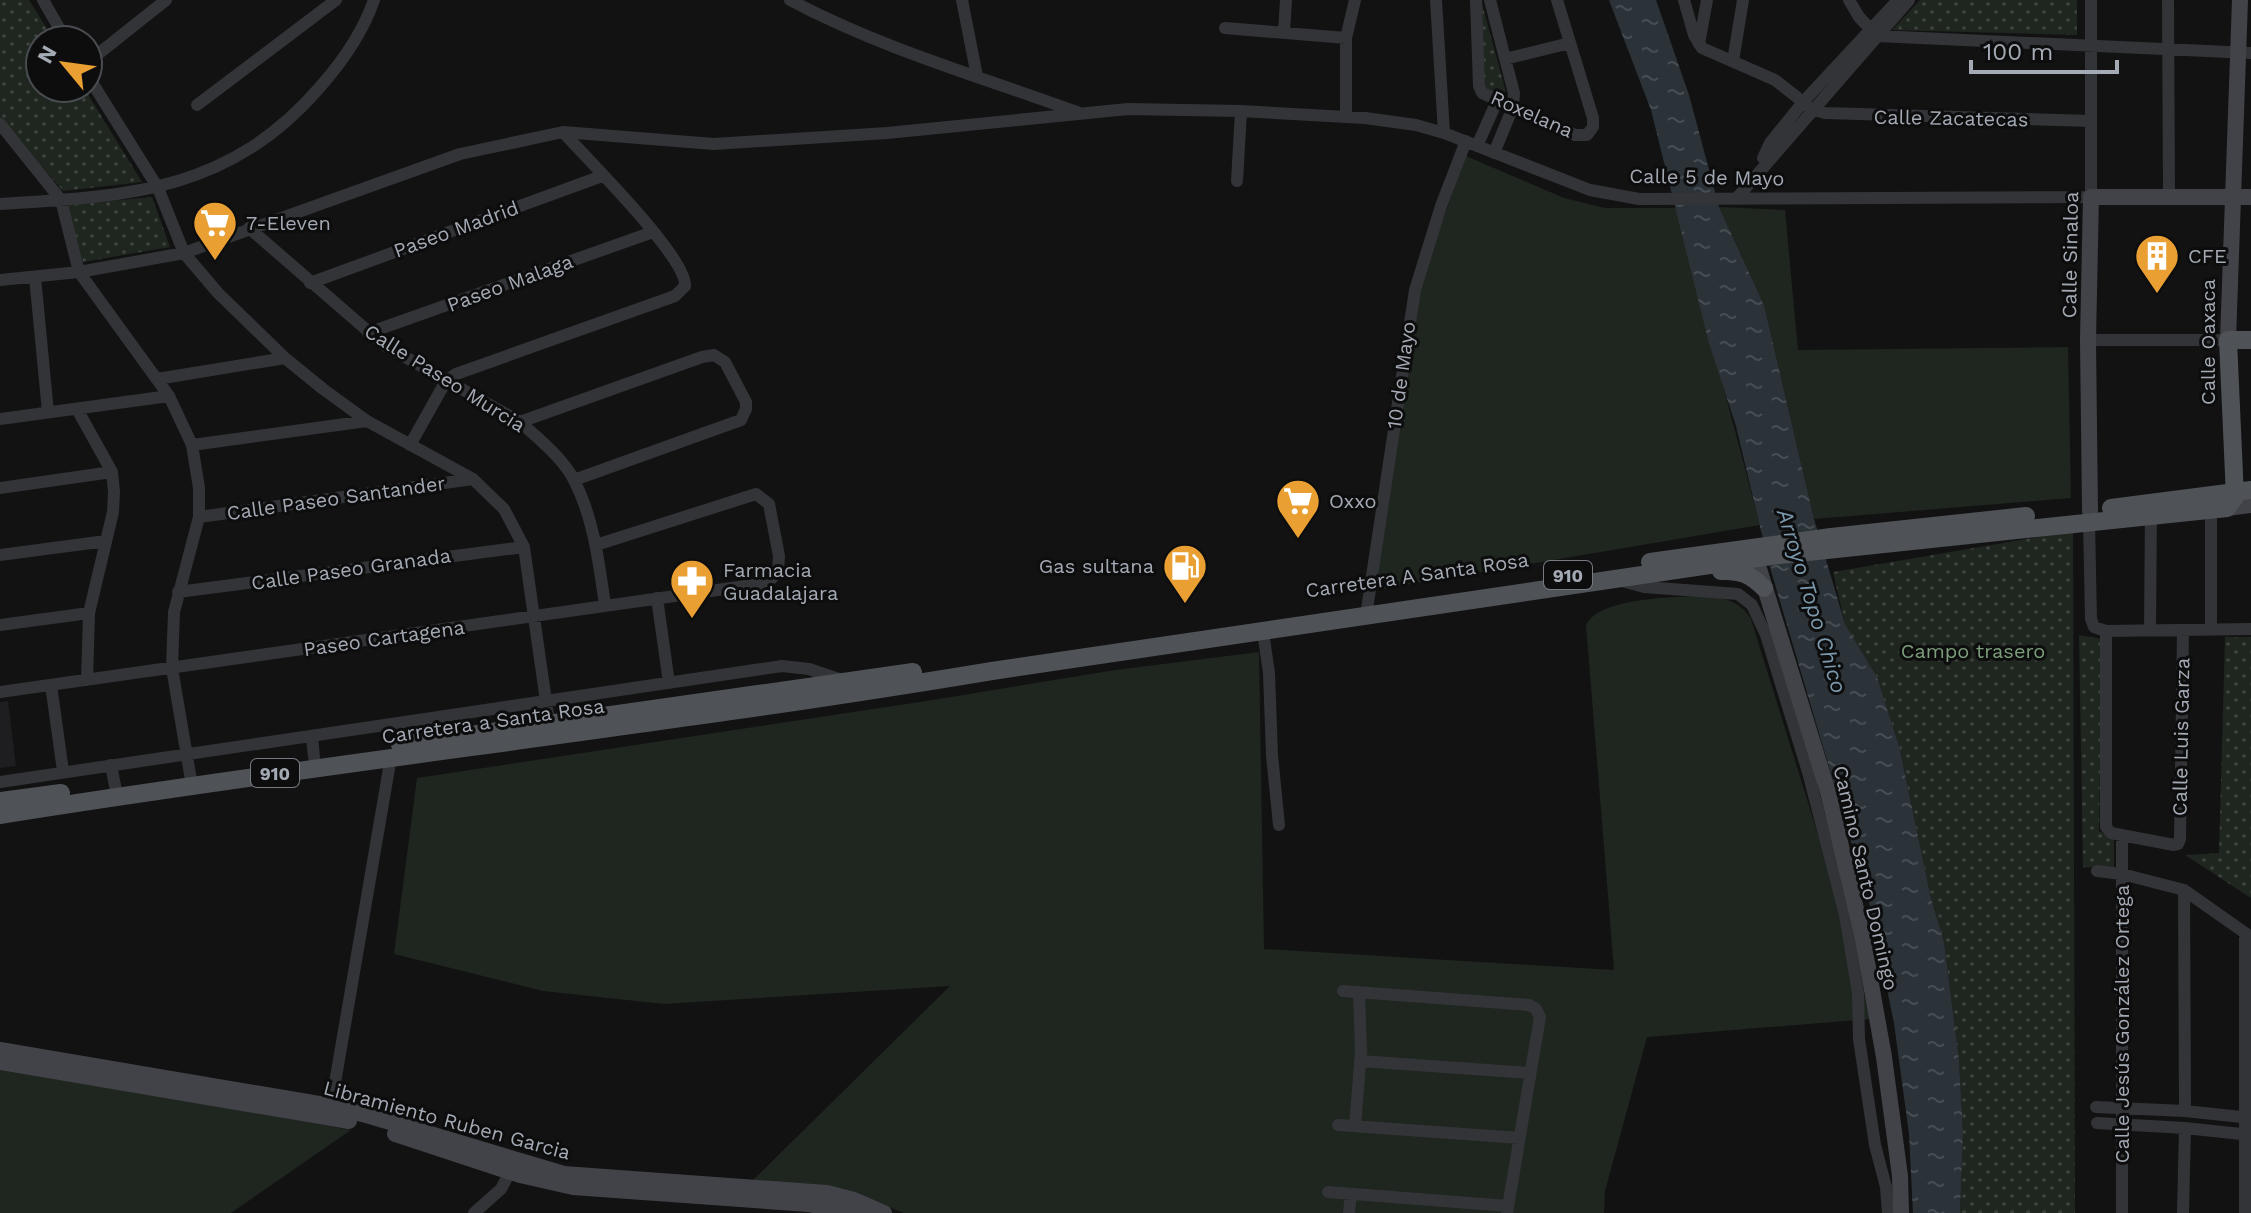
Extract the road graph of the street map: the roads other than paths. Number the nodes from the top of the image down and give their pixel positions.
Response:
1 (43, 0) edge
2 (166, 0) edge
3 (336, 0) edge
4 (374, 0) edge
5 (790, 0) edge
6 (962, 0) edge
7 (1286, 0) edge
8 (1355, 0) edge
9 (1436, 0) edge
10 (1476, 0) edge
11 (1490, 0) edge
12 (1557, 0) edge
13 (1684, 0) edge
14 (1707, 0) edge
15 (1743, 0) edge
16 (1849, 0) edge
17 (1898, 0) edge
18 (1909, 0) edge
19 (2091, 0) edge
20 (2168, 0) edge
21 (2240, 0) edge
22 (57, 24) edge
23 (1225, 28) dead end
24 (1284, 32) junction
25 (1874, 33) junction
26 (1346, 38) junction
27 (1570, 43) junction
28 (2091, 44) junction
29 (104, 49) edge
30 (1704, 49) junction
31 (2168, 49) junction
32 (2245, 53) edge
33 (1505, 59) junction
34 (1733, 61) junction
35 (977, 76) junction
36 (1497, 101) junction
37 (104, 102) edge
38 (197, 105) dead end
39 (1808, 105) junction
40 (1513, 107) junction
41 (1241, 111) junction
42 (1080, 113) junction
43 (1346, 116) junction
44 (2091, 121) junction
45 (0, 124) edge
46 (563, 132) junction
47 (1444, 133) junction
48 (1472, 144) junction
49 (1494, 153) junction
50 (602, 176) junction
51 (1237, 181) dead end
52 (158, 188) junction
53 (2169, 196) junction
54 (2099, 197) junction
55 (2251, 197) edge
56 (2233, 198) junction
57 (1736, 199) junction
58 (61, 200) junction
59 (0, 204) edge
60 (249, 228) junction
61 (653, 232) junction
62 (184, 253) junction
63 (79, 272) junction
64 (35, 277) junction
65 (0, 280) edge
66 (310, 283) junction
67 (368, 333) junction
68 (2088, 340) junction
69 (2228, 340) junction
70 (2251, 340) edge
71 (285, 358) junction
72 (157, 379) junction
73 (446, 381) junction
74 (169, 396) junction
75 (77, 409) junction
76 (48, 412) junction
77 (0, 419) edge
78 (367, 421) junction
79 (520, 422) junction
80 (192, 445) junction
81 (410, 445) junction
82 (112, 472) junction
83 (473, 479) junction
84 (574, 480) junction
85 (0, 488) edge
86 (2237, 500) edge
87 (2151, 509) junction
88 (199, 517) junction
89 (2089, 517) junction
90 (106, 541) junction
91 (596, 545) junction
92 (524, 547) junction
93 (1765, 554) junction
94 (0, 555) edge
95 (1679, 571) junction
96 (1618, 579) junction
97 (1764, 588) junction
98 (178, 592) junction
99 (657, 598) junction
100 (605, 605) junction
101 (1367, 610) junction
102 (89, 613) junction
103 (534, 617) junction
104 (0, 625) edge
105 (2211, 629) junction
106 (2251, 629) edge
107 (2150, 630) junction
108 (2183, 630) junction
109 (2106, 631) junction
110 (1263, 632) junction
111 (991, 666) junction
112 (172, 668) junction
113 (87, 680) junction
114 (845, 681) junction
115 (669, 683) junction
116 (51, 685) junction
117 (0, 692) edge
118 (545, 702) junction
119 (428, 719) junction
120 (550, 730) junction
121 (312, 737) junction
122 (432, 740) junction
123 (187, 755) junction
124 (314, 757) junction
125 (391, 757) junction
126 (111, 765) junction
127 (63, 771) junction
128 (191, 780) junction
129 (0, 782) edge
130 (117, 791) junction
131 (0, 801) edge
132 (0, 815) edge
133 (1279, 825) dead end
134 (2122, 835) junction
135 (2097, 871) dead end
136 (2122, 874) junction
137 (2184, 890) junction
138 (2248, 935) edge
139 (1343, 991) dead end
140 (1359, 992) junction
141 (0, 1050) edge
142 (1360, 1061) junction
143 (0, 1062) edge
144 (1530, 1073) junction
145 (331, 1106) junction
146 (2096, 1107) dead end
147 (2122, 1109) junction
148 (2185, 1111) junction
149 (2248, 1118) edge
150 (2097, 1123) dead end
151 (2121, 1124) junction
152 (1338, 1125) dead end
153 (1355, 1126) junction
154 (1872, 1128) junction
155 (2185, 1128) junction
156 (1894, 1129) junction
157 (2248, 1135) edge
158 (1520, 1138) junction
159 (514, 1167) junction
160 (1328, 1192) dead end
161 (1351, 1194) junction
162 (1508, 1210) edge
163 (474, 1213) edge
164 (856, 1213) edge
165 (884, 1213) edge
166 (1349, 1213) edge
167 (1888, 1213) edge
168 (1901, 1213) edge
169 (2122, 1213) edge
170 (2183, 1213) edge
171 (2245, 1213) edge

1 - 22 street
2 - 29 street
3 - 38 street
4 - 52 street
5 - 35 street
6 - 35 street
7 - 24 street
8 - 26 street
9 - 47 street
10 - 36 street, Roxelana
11 - 33 street
12 - 27 street, Roxelana
13 - 30 street
14 - 30 street
15 - 34 street
16 - 25 street
17 - 25 street
18 - 25 street
19 - 28 street, Calle Sinaloa
20 - 31 street
21 - 32 street, Calle Oaxaca
23 - 24 street
24 - 26 street
25 - 28 street
25 - 39 street
26 - 43 street
27 - 33 street
27 - 40 street, Roxelana
28 - 31 street
28 - 44 street, Calle Sinaloa
30 - 34 street
31 - 32 street
31 - 53 street
32 - 56 street, Calle Oaxaca
33 - 40 street
34 - 39 street
35 - 42 street
36 - 40 street, Roxelana
36 - 48 street, 10 de Mayo
37 - 52 street
39 - 44 street, Calle Zacatecas
39 - 57 street
40 - 49 street
41 - 42 street, Calle 5 de Mayo
41 - 43 street, Calle 5 de Mayo
41 - 51 street
42 - 46 street, Calle 5 de Mayo
43 - 47 street, Calle 5 de Mayo
44 - 54 street, Calle Sinaloa
45 - 58 street
46 - 50 street
46 - 60 street, Calle 5 de Mayo
47 - 48 street, Calle 5 de Mayo
48 - 49 street, Calle 5 de Mayo
48 - 101 street, 10 de Mayo
49 - 57 street, Calle 5 de Mayo
50 - 61 street
50 - 66 street, Paseo Madrid
52 - 58 street
52 - 62 street
53 - 54 street, Calle 5 de Mayo
53 - 56 street, Calle 5 de Mayo
54 - 57 street, Calle 5 de Mayo
54 - 68 street, Calle Sinaloa
55 - 56 street, Calle 5 de Mayo
56 - 69 street, Calle Oaxaca
58 - 59 street
58 - 63 street
60 - 62 street, Calle 5 de Mayo
60 - 66 street, Calle Paseo Murcia
61 - 67 street, Paseo Malaga
61 - 73 street
62 - 63 street, Calle 5 de Mayo
62 - 71 street
63 - 64 street, Calle 5 de Mayo
63 - 72 street
64 - 65 street, Calle 5 de Mayo
64 - 76 street
66 - 67 street, Calle Paseo Murcia
67 - 73 street, Calle Paseo Murcia
68 - 69 street
68 - 89 street, Calle Sinaloa
69 - 70 main road
69 - 86 main road, Calle Oaxaca
71 - 72 street
71 - 78 street
72 - 74 street
73 - 79 street, Calle Paseo Murcia
73 - 81 street
74 - 75 street
74 - 80 street
75 - 76 street
75 - 82 street
76 - 77 street
78 - 80 street
78 - 81 street
79 - 84 street, Calle Paseo Murcia
79 - 84 street
80 - 88 street
81 - 83 street
82 - 85 street
82 - 90 street
83 - 88 street, Calle Paseo Santander
83 - 92 street
84 - 91 street, Calle Paseo Murcia
86 - 87 main road, 910
86 - 87 main road, 910
86 - 105 street
87 - 89 main road, 910
87 - 107 street
88 - 98 street
89 - 93 main road, Carretera A Santa Rosa / 910
89 - 109 street
90 - 94 street
90 - 102 street
91 - 99 street, Paseo Cartagena
91 - 100 street, Calle Paseo Murcia
92 - 98 street, Calle Paseo Granada
92 - 103 street
93 - 95 main road, Carretera A Santa Rosa / 910
93 - 97 street, Camino Santo Domingo
93 - 101 main road, Carretera A Santa Rosa / 910
95 - 96 main road, Carretera A Santa Rosa / 910
95 - 97 main road
96 - 101 main road, Carretera A Santa Rosa / 910
96 - 154 street
97 - 156 street, Camino Santo Domingo
98 - 112 street
99 - 100 street, Paseo Cartagena
99 - 115 street
100 - 103 street, Paseo Cartagena
101 - 110 main road, Carretera A Santa Rosa / 910
101 - 111 main road, Carretera A Santa Rosa / 910
102 - 104 street
102 - 113 street
103 - 112 street, Paseo Cartagena
103 - 118 street
105 - 106 street
105 - 108 street
107 - 108 street
107 - 109 street
108 - 134 street, Calle Luis Garza
109 - 134 street
110 - 111 main road, Carretera A Santa Rosa / 910
110 - 133 street
111 - 114 main road, Carretera a Santa Rosa / 910
111 - 120 main road, Carretera a Santa Rosa / 910
112 - 113 street, Paseo Cartagena
112 - 123 street
113 - 116 street, Paseo Cartagena
114 - 115 street
114 - 120 main road, Carretera a Santa Rosa / 910
115 - 118 street
116 - 117 street, Paseo Cartagena
116 - 127 street
118 - 119 street
118 - 120 street
119 - 121 street
119 - 122 street
120 - 122 main road, Carretera a Santa Rosa / 910
120 - 125 main road, Carretera a Santa Rosa / 910
121 - 123 street
121 - 124 street
122 - 124 main road, Carretera a Santa Rosa / 910
123 - 126 street
123 - 128 street
124 - 128 main road, Carretera a Santa Rosa / 910
125 - 128 main road, Carretera a Santa Rosa / 910
125 - 145 street
126 - 127 street
126 - 130 street
127 - 129 street
128 - 130 main road, Carretera a Santa Rosa / 910
130 - 131 main road, Carretera a Santa Rosa / 910
130 - 132 main road, Carretera a Santa Rosa / 910
134 - 136 street, Calle Jesús González Ortega
135 - 136 street
136 - 137 street
136 - 147 street, Calle Jesús González Ortega
137 - 138 street
137 - 148 street
138 - 149 street
139 - 140 street
140 - 142 street
140 - 144 street
141 - 145 street, Libramiento Ruben Garcia
142 - 144 street
142 - 153 street
143 - 159 street, Libramiento Ruben Garcia
144 - 158 street
145 - 159 street, Libramiento Ruben Garcia
146 - 147 street
147 - 148 street
147 - 151 street, Calle Jesús González Ortega
148 - 149 street
149 - 157 street
150 - 151 street
151 - 155 street
151 - 169 street, Calle Jesús González Ortega
152 - 153 street
153 - 158 street
154 - 156 street
154 - 167 street
155 - 157 street
155 - 170 street
156 - 168 street, Camino Santo Domingo
157 - 171 street
158 - 162 street
159 - 163 street
159 - 164 street, Libramiento Ruben Garcia
159 - 165 street, Libramiento Ruben Garcia
160 - 161 street
161 - 162 street
161 - 166 street

